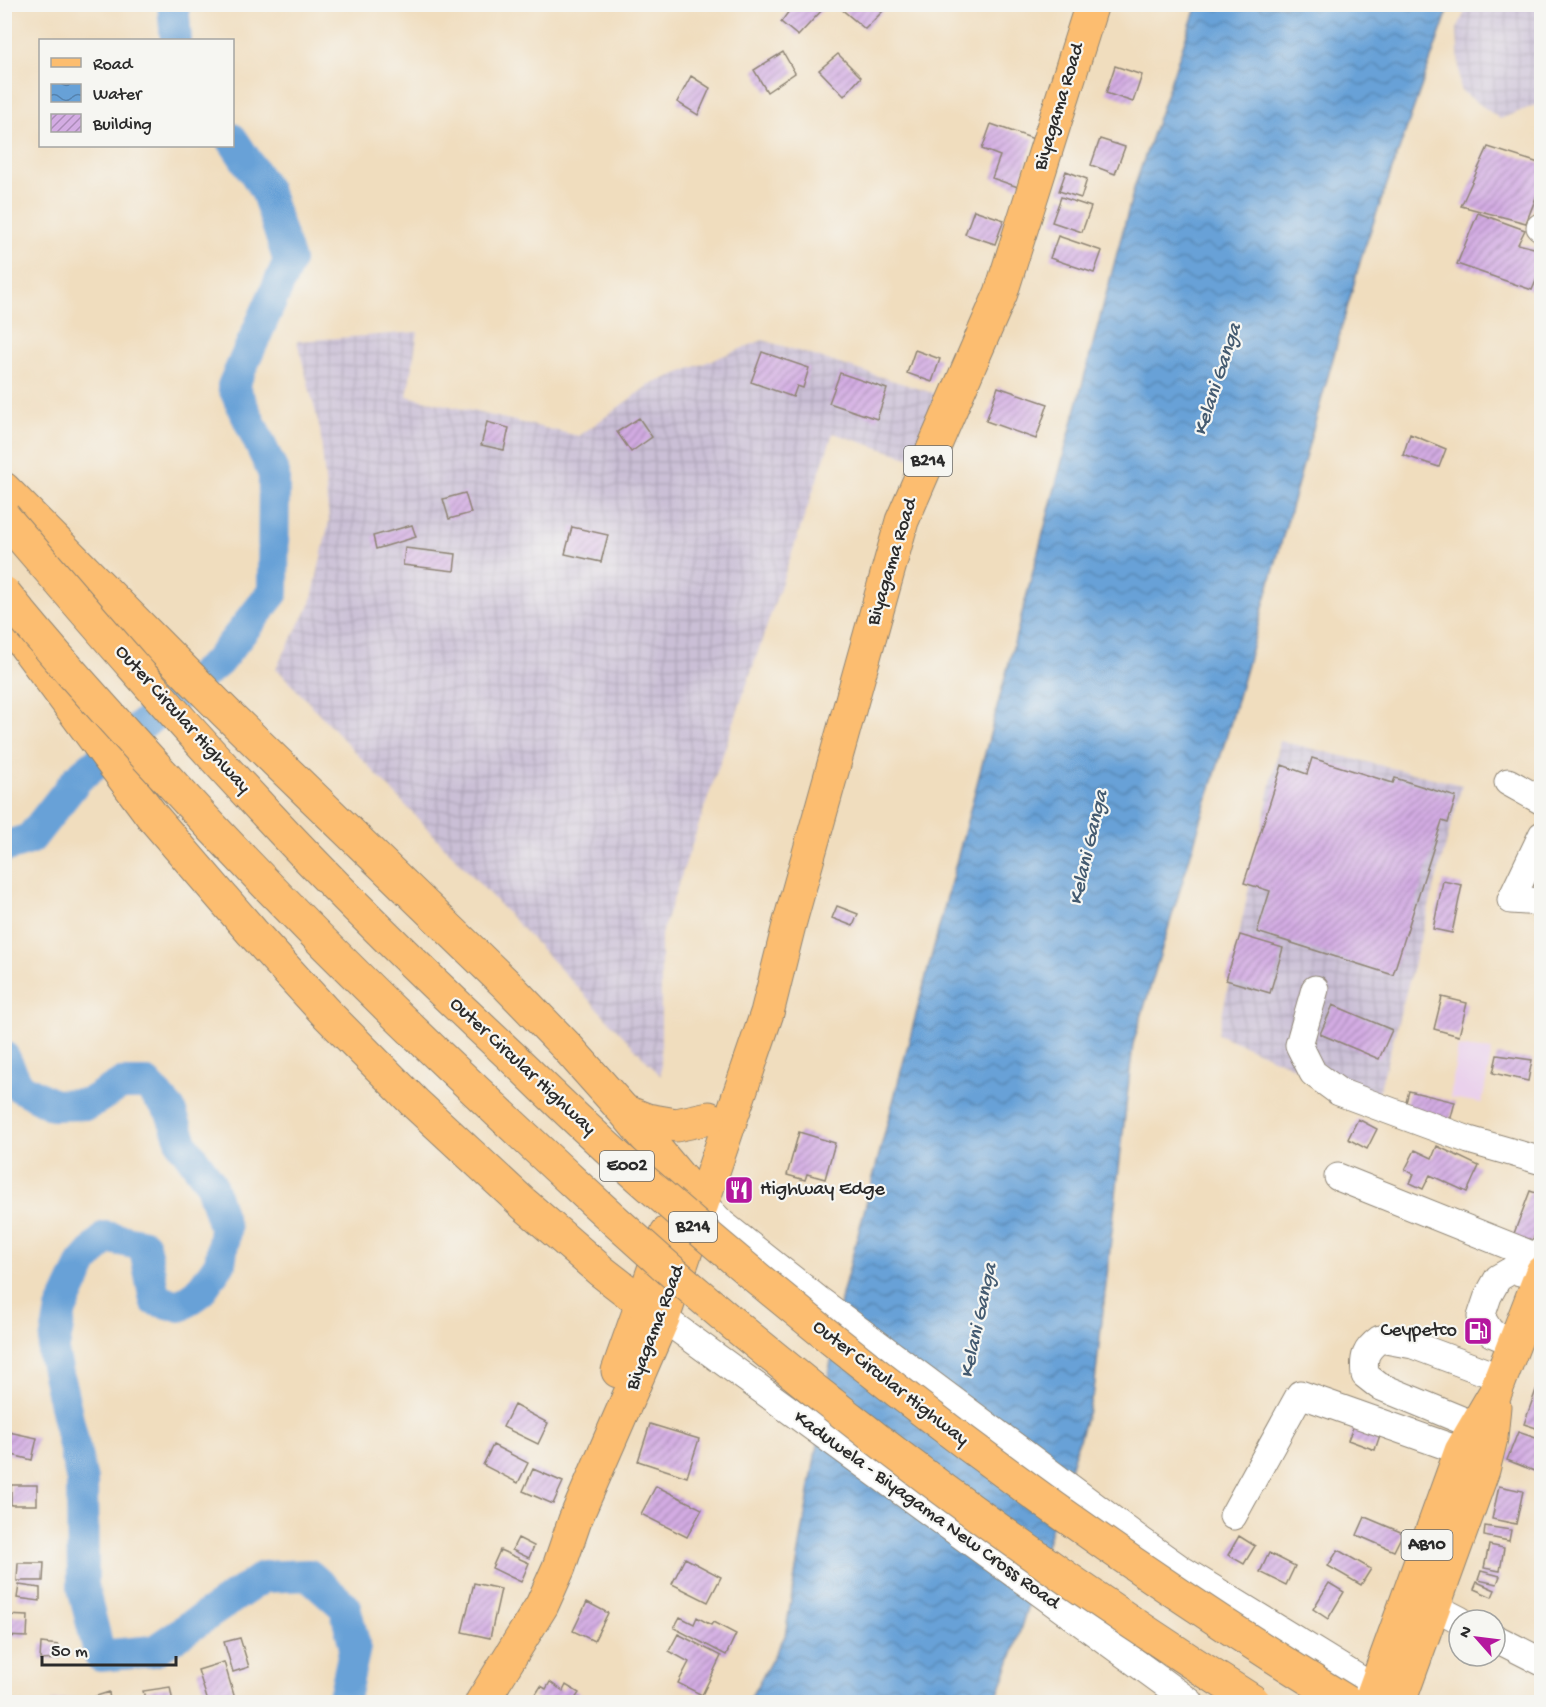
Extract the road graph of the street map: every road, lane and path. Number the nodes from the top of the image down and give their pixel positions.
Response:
1 (1092, 4) edge
2 (4, 489) edge
3 (4, 518) edge
4 (4, 593) edge
5 (4, 617) edge
6 (1508, 782) dead end
7 (1542, 801) edge
8 (1542, 835) edge
9 (1542, 902) edge
10 (789, 925) junction
11 (1315, 989) dead end
12 (624, 1111) junction
13 (709, 1118) junction
14 (1542, 1161) edge
15 (1338, 1177) dead end
16 (693, 1193) junction
17 (1541, 1270) edge
18 (653, 1311) junction
19 (1498, 1385) junction
20 (1468, 1439) junction
21 (1233, 1516) dead end
22 (1446, 1613) edge
23 (1507, 1644) edge
24 (1542, 1662) edge
25 (1381, 1700) edge
26 (482, 1702) edge
27 (1190, 1702) edge
28 (1254, 1702) edge

1 - 10 main road, Biyagama Road / B214
2 - 12 main road
3 - 25 main road, Outer Circular Highway / E002, bridge
4 - 28 main road, E002, bridge
5 - 18 main road
6 - 7 street
8 - 9 street
10 - 13 main road, Biyagama Road / B214
10 - 16 main road, Biyagama Road / B214
11 - 14 street
12 - 13 main road
12 - 16 main road
13 - 16 main road, Biyagama Road / B214
15 - 17 street
16 - 18 main road, Biyagama Road / B214
16 - 25 street
17 - 19 main road, AB10
18 - 26 main road, Biyagama Road / B214
18 - 27 street, Kaduwela - Biyagama New Cross Road
19 - 20 main road, AB10
19 - 20 street
19 - 22 main road, AB10
20 - 21 street
20 - 25 main road, AB10
22 - 25 main road, AB10
23 - 24 street

